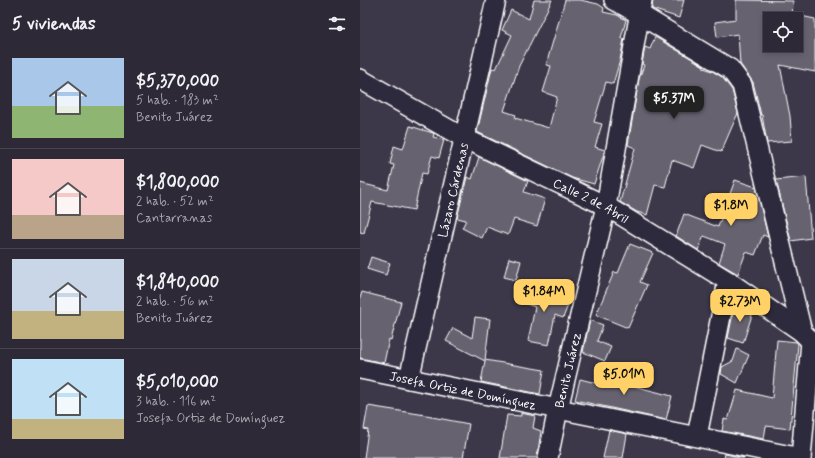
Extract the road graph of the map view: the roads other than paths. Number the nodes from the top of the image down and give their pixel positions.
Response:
1 (496, 0) edge
2 (614, 0) edge
3 (641, 7) edge
4 (360, 79) edge
5 (464, 138) junction
6 (606, 206) junction
7 (728, 281) junction
8 (809, 339) edge
9 (360, 369) edge
10 (409, 379) junction
11 (558, 409) junction
12 (697, 436) junction
13 (548, 458) edge
14 (801, 458) edge

1 - 5 street, Lázaro Cárdenas
2 - 3 street
3 - 6 street, Benito Juárez
3 - 8 street
4 - 5 street, Calle 2 de Abril
5 - 6 street, Calle 2 de Abril
5 - 10 street, Lázaro Cárdenas
6 - 7 street, Calle 2 de Abril
6 - 11 street, Benito Juárez
7 - 8 street, Calle 2 de Abril
7 - 12 street
8 - 14 street
9 - 10 street, Josefa Ortiz de Domínguez
10 - 11 street, Josefa Ortiz de Domínguez
11 - 12 street, Josefa Ortiz de Domínguez
11 - 13 street, Benito Juárez
12 - 14 street, Josefa Ortiz de Domínguez

